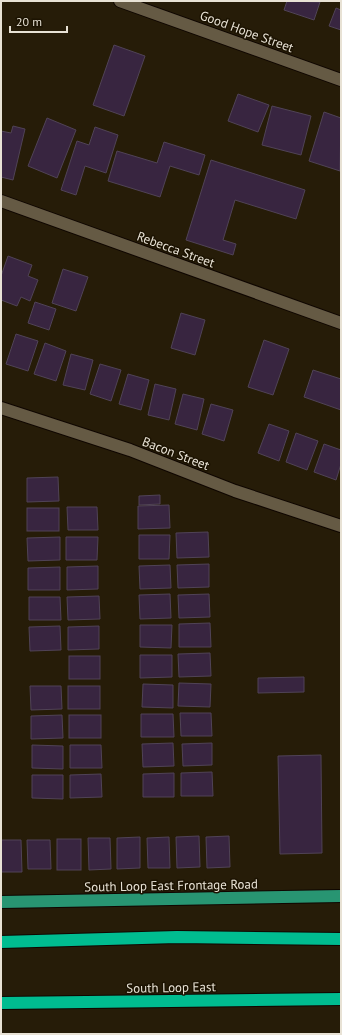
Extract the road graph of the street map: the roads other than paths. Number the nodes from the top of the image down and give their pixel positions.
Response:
1 (120, 1) edge
2 (341, 80) edge
3 (1, 201) edge
4 (341, 323) edge
5 (1, 408) edge
6 (341, 526) edge
7 (339, 894) edge
8 (1, 902) edge
9 (341, 939) edge
10 (1, 942) edge
11 (341, 999) edge
12 (1, 1003) edge

1 - 2 street, Good Hope Street
3 - 4 street, Rebecca Street
5 - 6 street, Bacon Street
7 - 8 main road, South Loop East Frontage Road
9 - 10 highway
11 - 12 highway, South Loop East

